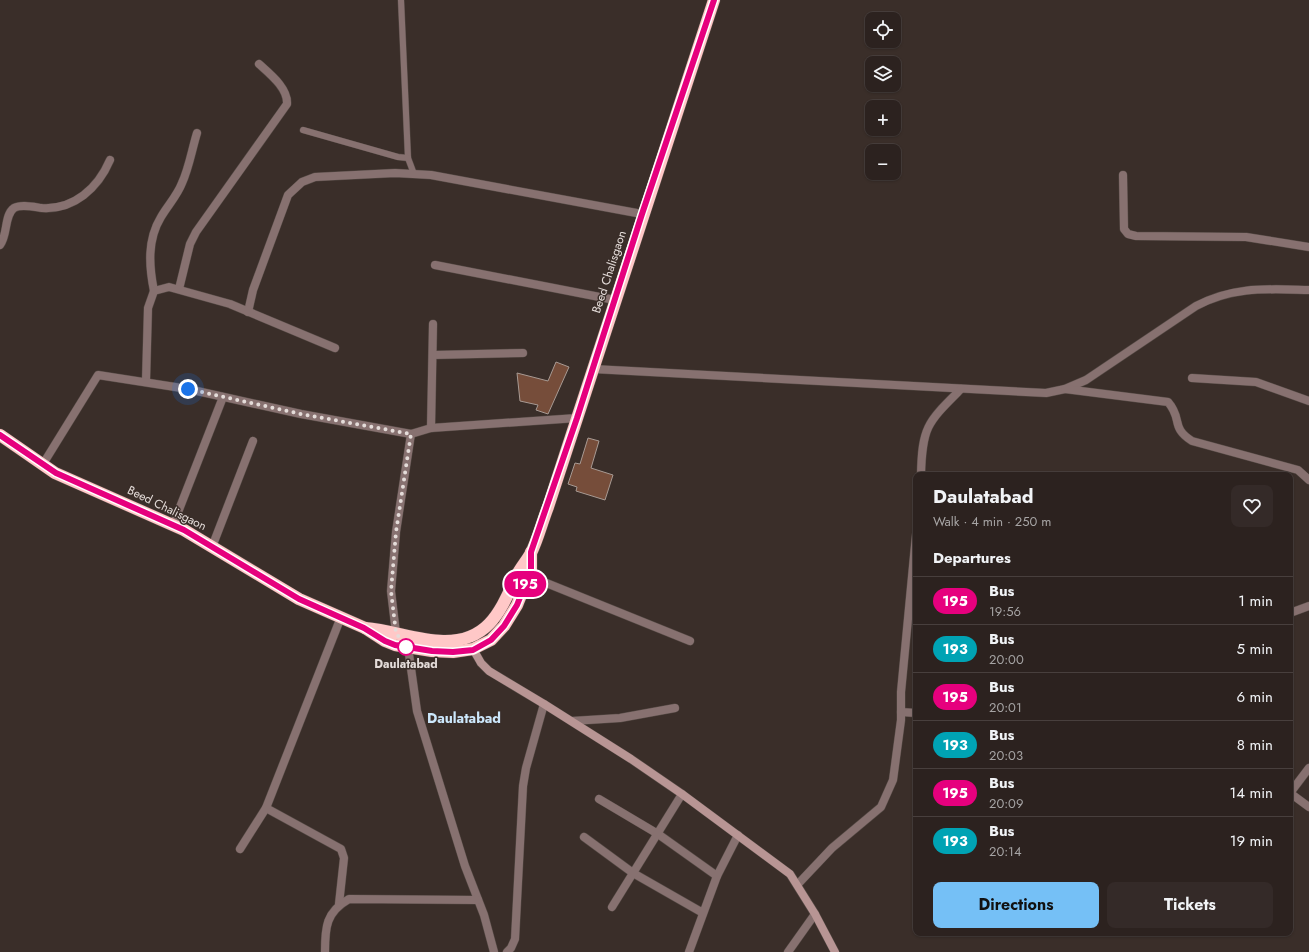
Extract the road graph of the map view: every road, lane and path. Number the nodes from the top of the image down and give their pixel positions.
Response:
1 (401, 0) edge
2 (714, 0) edge
3 (259, 64) dead end
4 (303, 130) dead end
5 (197, 133) dead end
6 (408, 158) junction
7 (110, 160) dead end
8 (414, 174) junction
9 (1123, 175) dead end
10 (642, 214) junction
11 (0, 245) edge
12 (1309, 247) edge
13 (435, 264) dead end
14 (179, 289) junction
15 (1309, 290) edge
16 (154, 291) junction
17 (615, 300) junction
18 (248, 312) junction
19 (433, 324) dead end
20 (335, 348) dead end
21 (523, 353) dead end
22 (433, 355) junction
23 (593, 368) junction
24 (1192, 378) dead end
25 (146, 381) junction
26 (961, 389) junction
27 (1065, 389) junction
28 (223, 397) junction
29 (1309, 401) edge
30 (577, 418) junction
31 (432, 428) junction
32 (411, 434) junction
33 (0, 435) edge
34 (253, 441) dead end
35 (43, 464) junction
36 (921, 472) edge
37 (1309, 480) edge
38 (173, 525) junction
39 (212, 547) junction
40 (531, 552) junction
41 (913, 566) edge
42 (529, 576) junction
43 (1309, 606) edge
44 (1293, 612) edge
45 (341, 617) junction
46 (364, 628) junction
47 (396, 633) junction
48 (690, 641) dead end
49 (408, 647) junction
50 (473, 650) junction
51 (544, 704) junction
52 (675, 708) dead end
53 (901, 712) junction
54 (913, 713) edge
55 (572, 721) junction
56 (1309, 768) edge
57 (1293, 789) edge
58 (682, 794) junction
59 (1293, 795) edge
60 (599, 799) dead end
61 (1309, 807) edge
62 (266, 808) junction
63 (658, 834) junction
64 (738, 834) junction
65 (584, 837) dead end
66 (240, 849) dead end
67 (633, 873) junction
68 (717, 876) junction
69 (798, 884) junction
70 (478, 900) junction
71 (339, 904) junction
72 (612, 906) dead end
73 (703, 913) junction
74 (815, 914) junction
75 (325, 952) edge
76 (494, 952) edge
77 (507, 952) edge
78 (689, 952) edge
79 (788, 952) edge
80 (835, 952) edge

1 - 6 lane
2 - 10 highway, Beed Chalisgaon
3 - 14 street
4 - 6 lane
5 - 16 street
6 - 8 lane
7 - 11 street
8 - 10 street
8 - 18 street
9 - 12 street
10 - 17 highway, Beed Chalisgaon
13 - 17 street
14 - 16 street
14 - 18 street
15 - 27 street
16 - 25 street
17 - 23 highway, Beed Chalisgaon
18 - 20 street
19 - 22 street
21 - 22 street
22 - 31 street
23 - 26 street
23 - 30 highway, Beed Chalisgaon
24 - 29 street
25 - 28 street
25 - 35 street
26 - 27 street
26 - 36 street
27 - 37 street
28 - 32 street
28 - 38 street
30 - 31 street
30 - 40 highway, Beed Chalisgaon
31 - 32 street
32 - 47 street
33 - 35 highway, Beed Chalisgaon
34 - 39 street
35 - 38 highway, Beed Chalisgaon
38 - 39 highway, Beed Chalisgaon
39 - 45 highway, Beed Chalisgaon
40 - 42 highway, Beed Chalisgaon
40 - 47 highway, Beed Chalisgaon
41 - 53 street
42 - 48 street
42 - 50 highway, Beed Chalisgaon
43 - 44 street
45 - 46 highway, Beed Chalisgaon
45 - 62 street
46 - 47 highway, Beed Chalisgaon
46 - 49 highway, Beed Chalisgaon
49 - 50 highway, Beed Chalisgaon
49 - 70 street
50 - 51 street
51 - 55 street
51 - 77 street
52 - 55 street
53 - 54 street
53 - 69 street
55 - 58 street
56 - 57 street
58 - 63 street
58 - 64 street
59 - 61 street
60 - 63 street
62 - 66 street
62 - 71 street
63 - 67 street
63 - 68 street
64 - 68 street
64 - 69 street
65 - 67 street
67 - 72 street
67 - 73 street
68 - 73 street
69 - 74 street
70 - 71 street
70 - 76 street
71 - 75 street
73 - 78 street
74 - 79 street
74 - 80 street

